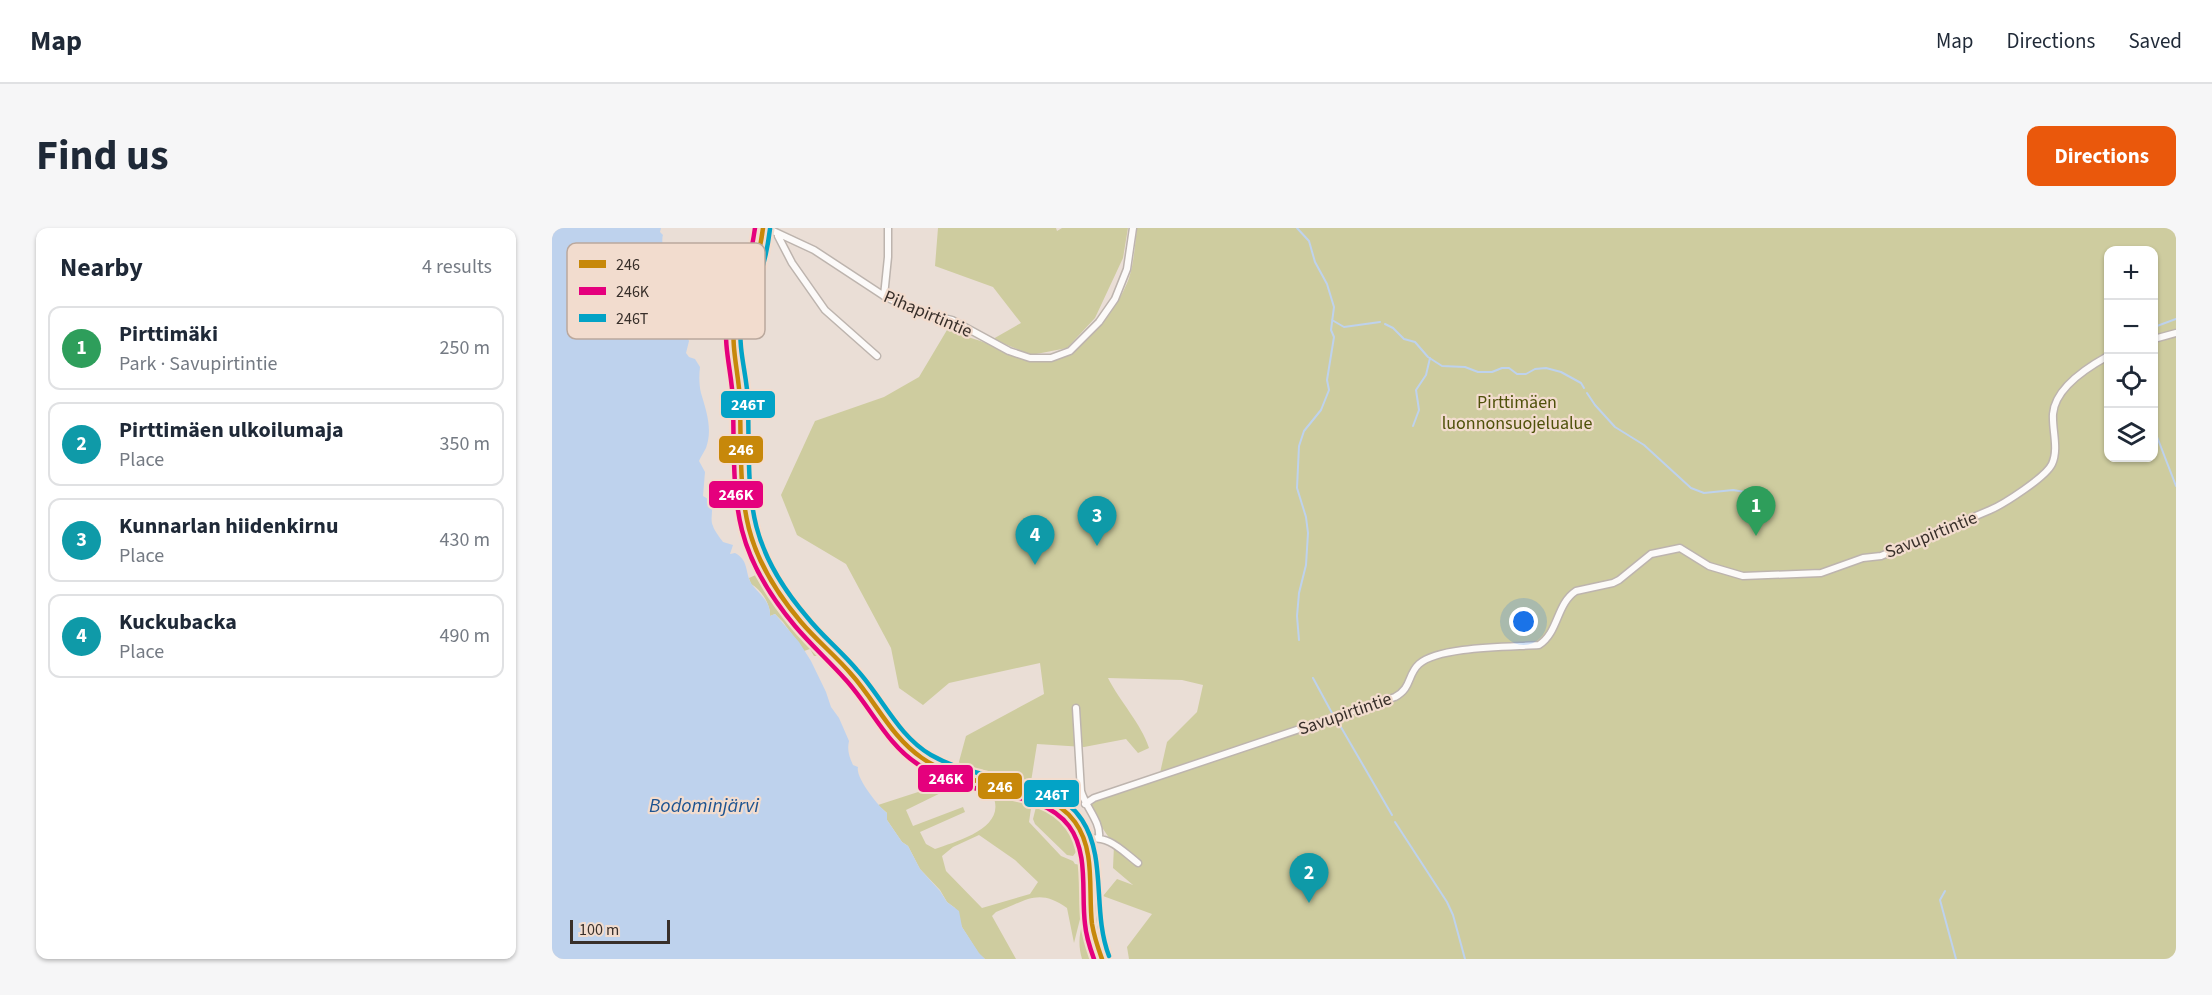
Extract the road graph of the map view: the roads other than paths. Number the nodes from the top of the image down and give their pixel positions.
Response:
1 (888, 228) edge
2 (1133, 228) edge
3 (763, 229) edge
4 (778, 235) junction
5 (884, 297) junction
6 (2176, 333) edge
7 (2158, 338) edge
8 (733, 339) edge
9 (877, 356) dead end
10 (2104, 359) edge
11 (1076, 708) dead end
12 (1085, 804) junction
13 (1099, 837) junction
14 (1084, 839) junction
15 (1138, 863) dead end
16 (1102, 959) edge

1 - 5 street
2 - 5 street, Pihapirtintie
3 - 4 street, Pihapirtintie
4 - 5 street, Pihapirtintie
4 - 9 street
6 - 7 street
8 - 14 main road
10 - 12 street, Savupirtintie
11 - 12 street
12 - 13 street
13 - 14 street
13 - 15 street
14 - 16 main road

